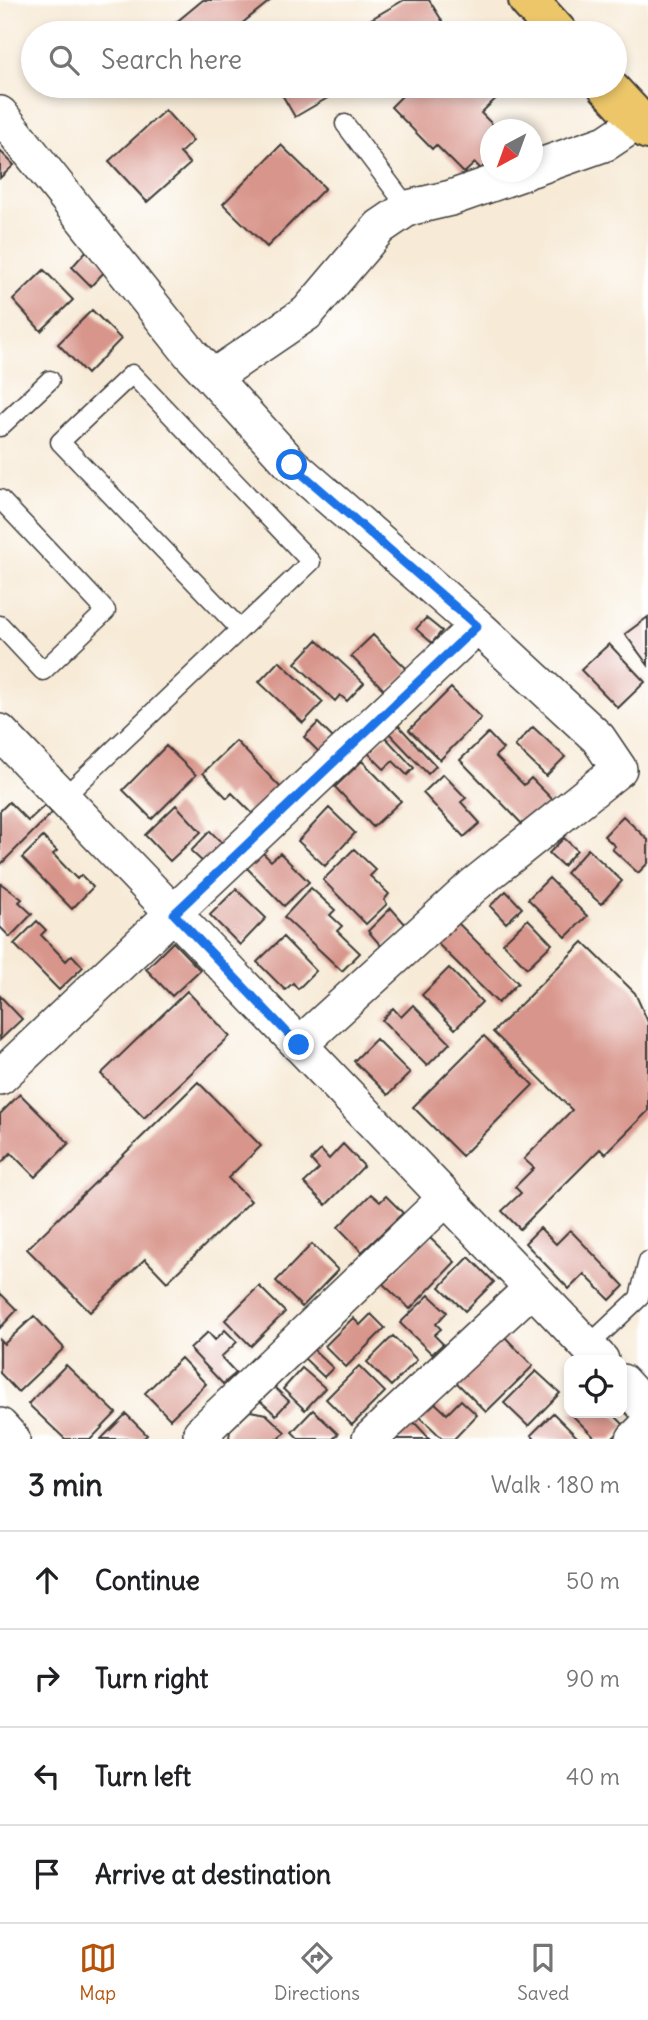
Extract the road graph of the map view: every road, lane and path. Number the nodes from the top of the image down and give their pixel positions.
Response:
1 (527, 0) edge
2 (547, 21) edge
3 (618, 98) edge
4 (0, 114) edge
5 (345, 124) dead end
6 (644, 126) edge
7 (543, 165) edge
8 (497, 182) edge
9 (408, 208) junction
10 (213, 377) junction
11 (50, 380) dead end
12 (0, 427) edge
13 (0, 499) edge
14 (0, 625) edge
15 (477, 626) junction
16 (240, 629) junction
17 (0, 732) edge
18 (63, 798) junction
19 (174, 914) junction
20 (299, 1045) junction
21 (0, 1077) edge
22 (446, 1198) junction
23 (648, 1261) edge
24 (532, 1288) junction
25 (594, 1353) edge
26 (627, 1387) edge
27 (648, 1410) edge
28 (648, 1425) edge
29 (0, 1426) edge
30 (12, 1439) edge
31 (206, 1439) edge
32 (370, 1439) edge
33 (634, 1439) edge

1 - 2 highway
3 - 6 highway
4 - 10 street
5 - 9 lane
6 - 7 street
8 - 9 street
9 - 10 street
10 - 15 street
11 - 12 lane
13 - 14 lane
15 - 19 street
15 - 20 street
16 - 16 lane
16 - 18 lane
17 - 18 street
18 - 19 street
19 - 20 street
19 - 21 street
20 - 22 street
22 - 24 street
22 - 31 street
23 - 25 lane
24 - 25 street
24 - 32 street
26 - 27 street
28 - 33 street
29 - 30 street

